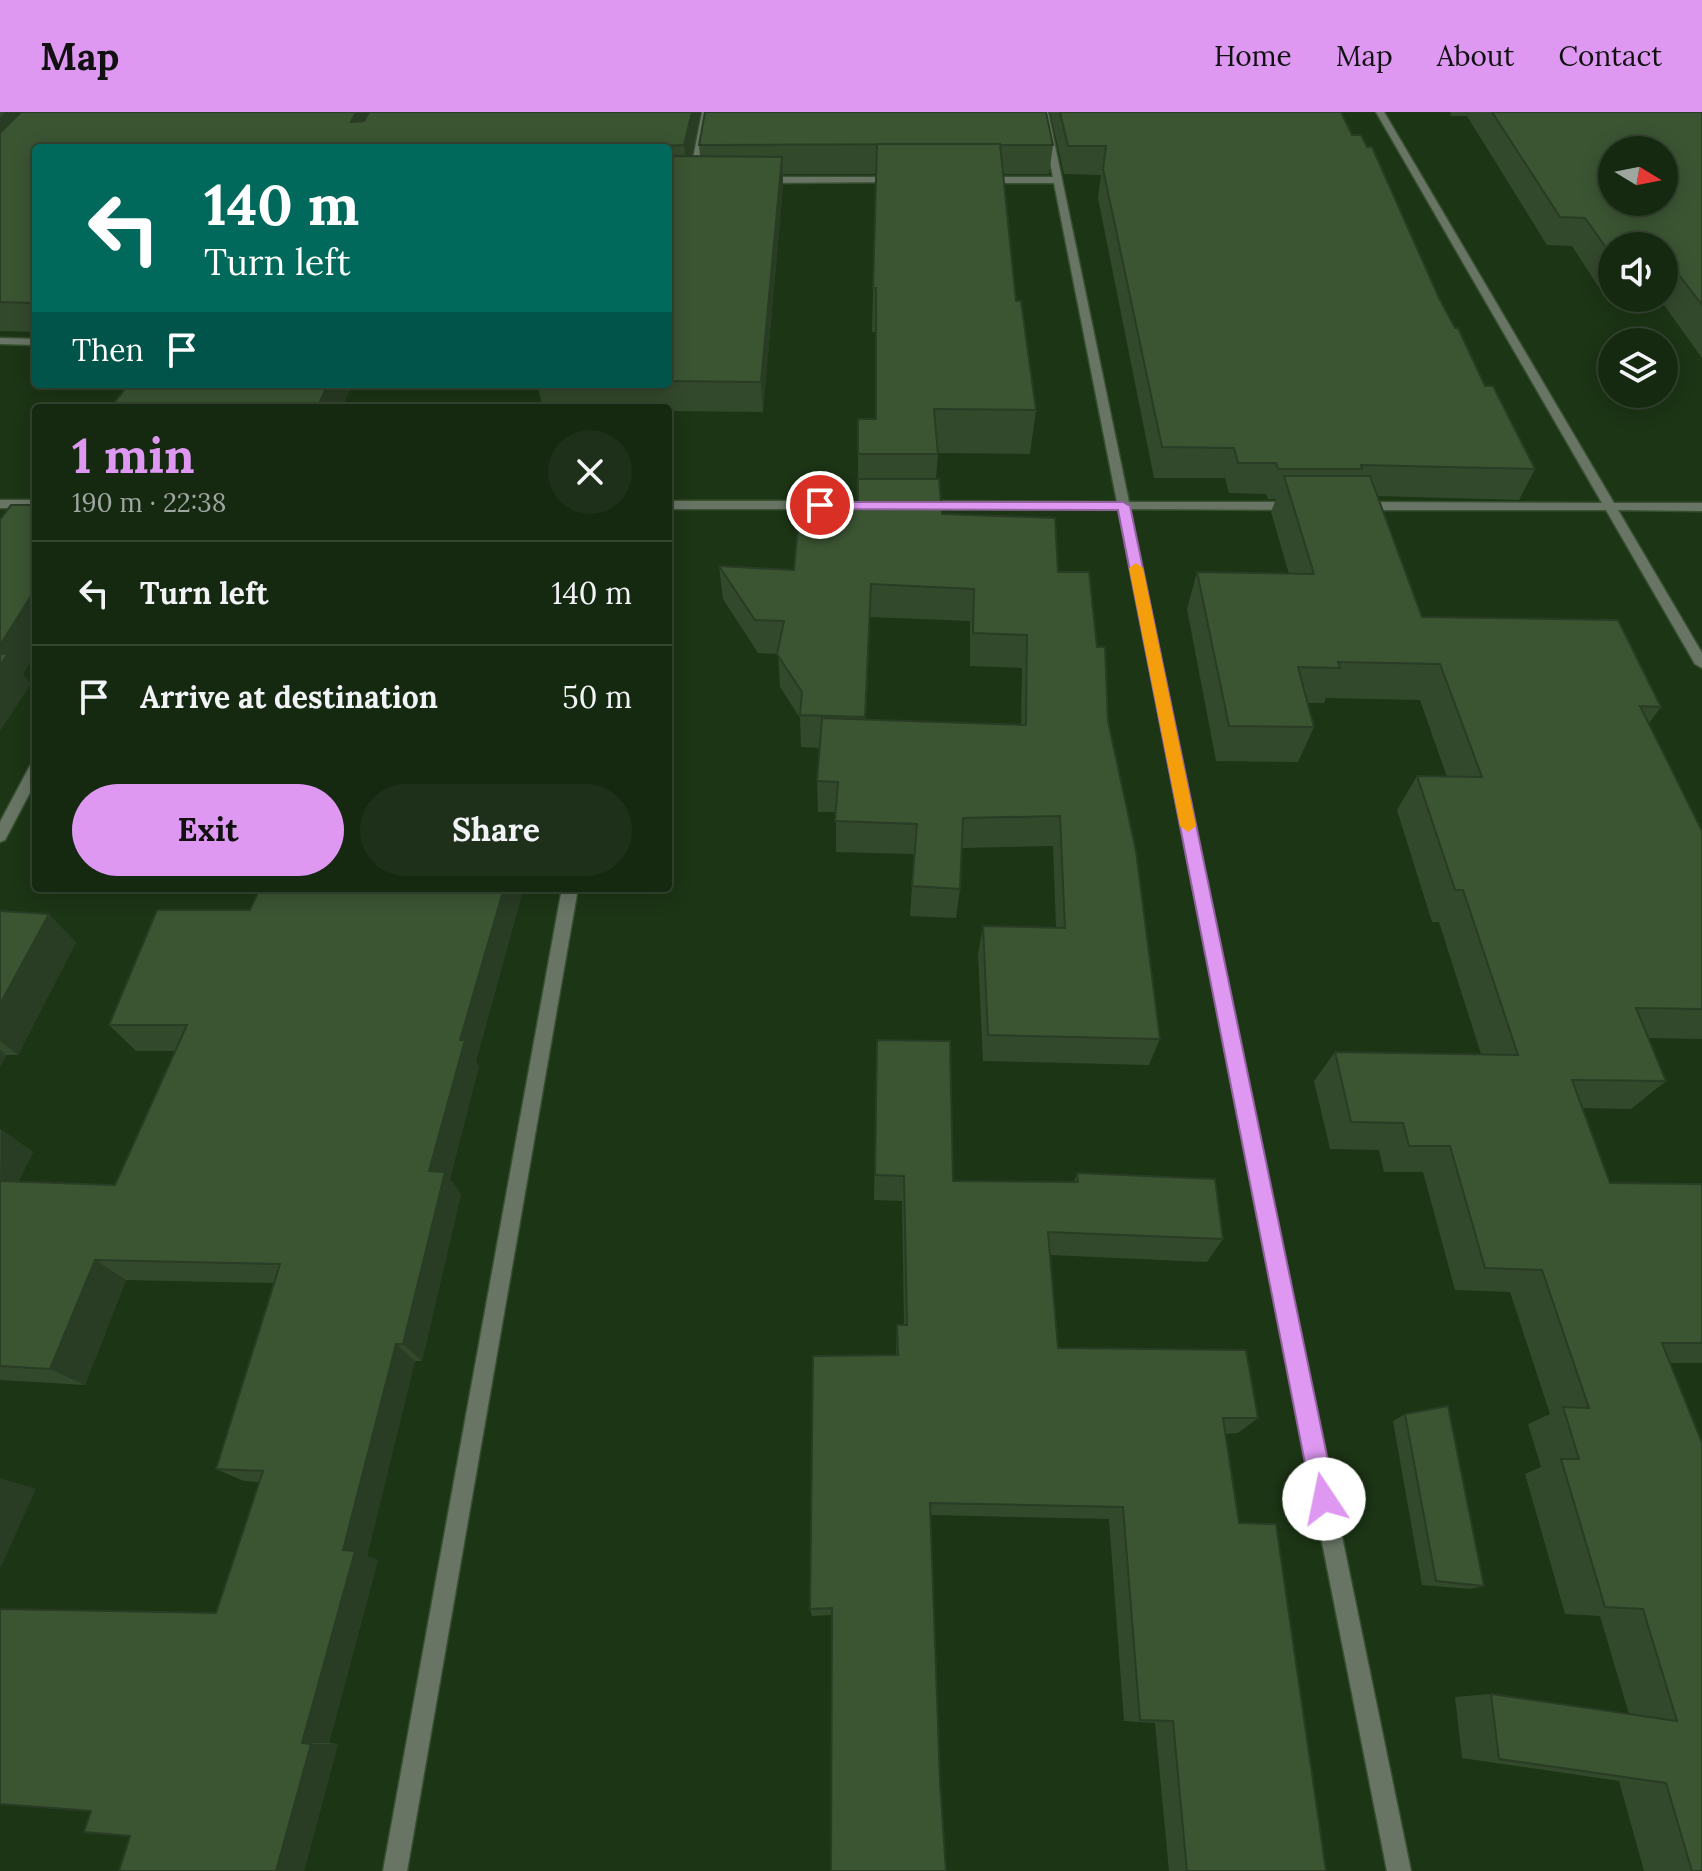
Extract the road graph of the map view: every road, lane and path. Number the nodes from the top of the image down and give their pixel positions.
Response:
1 (706, 112) edge
2 (1044, 112) edge
3 (1380, 112) edge
4 (680, 180) edge
5 (693, 180) junction
6 (709, 180) edge
7 (756, 180) edge
8 (915, 180) edge
9 (978, 180) edge
10 (1058, 180) junction
11 (0, 341) edge
12 (32, 342) edge
13 (0, 504) edge
14 (32, 504) edge
15 (672, 505) edge
16 (825, 505) edge
17 (904, 505) edge
18 (1123, 506) junction
19 (1312, 506) edge
20 (1344, 506) edge
21 (1612, 507) junction
22 (1702, 507) edge
23 (1702, 664) edge
24 (32, 776) edge
25 (0, 836) edge
26 (569, 892) edge
27 (395, 1871) edge
28 (1399, 1871) edge

1 - 5 street
2 - 10 street
3 - 21 street
4 - 5 street
5 - 6 street
7 - 8 street
9 - 10 street
10 - 18 street
11 - 12 street
13 - 14 street
15 - 16 street
17 - 18 street
18 - 19 street
18 - 28 street
20 - 21 street
21 - 22 street
21 - 23 street
24 - 25 street
26 - 27 street

